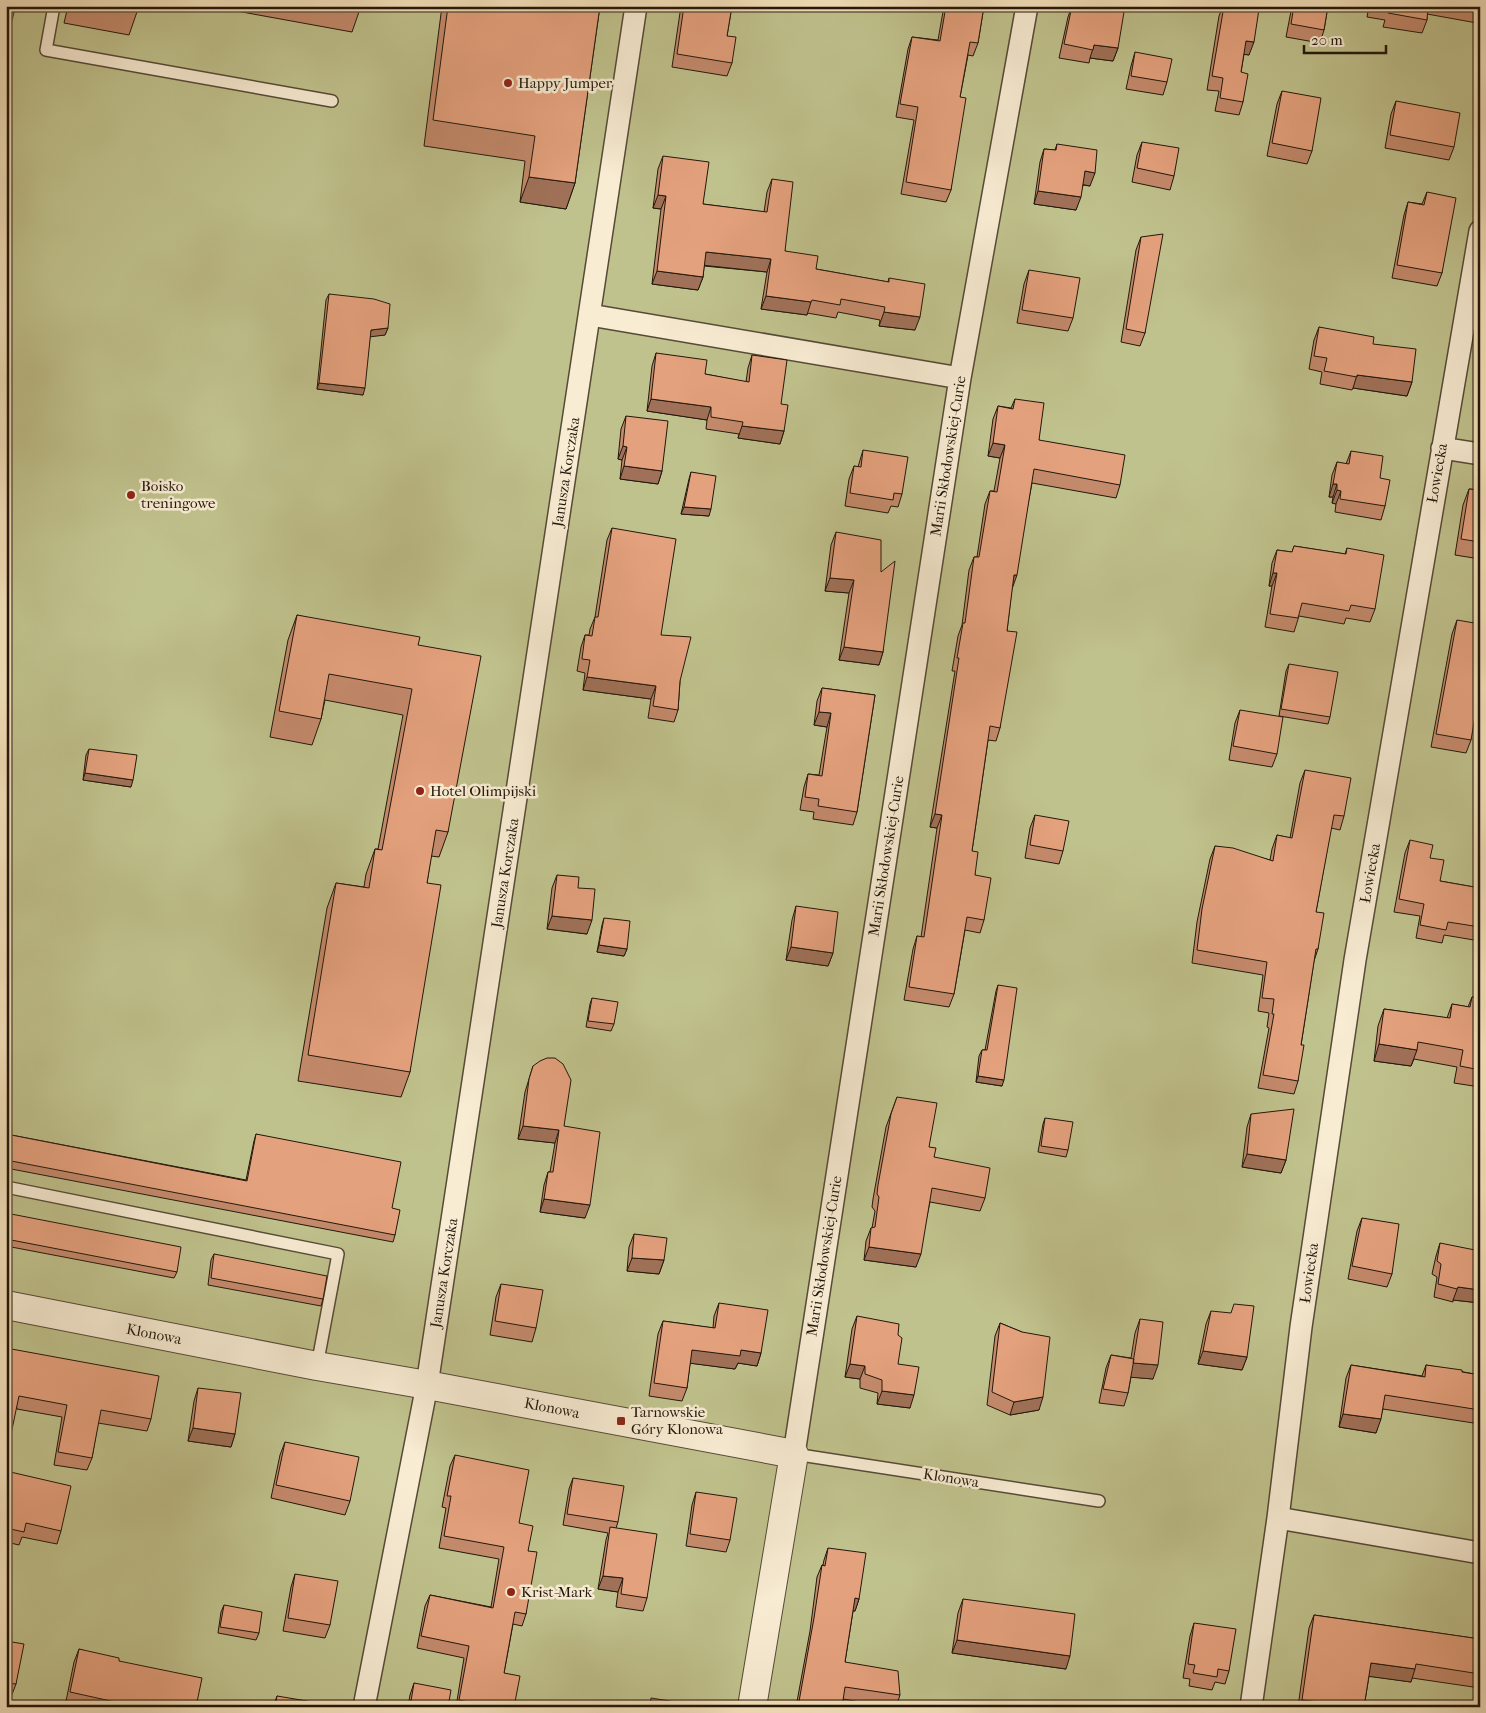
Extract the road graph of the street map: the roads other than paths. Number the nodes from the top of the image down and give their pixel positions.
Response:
1 (9, 6) edge
2 (54, 6) edge
3 (636, 6) edge
4 (1027, 6) edge
5 (6, 18) edge
6 (332, 101) dead end
7 (1480, 231) edge
8 (590, 314) junction
9 (960, 378) junction
10 (1442, 448) junction
11 (1480, 454) edge
12 (6, 1188) edge
13 (6, 1305) edge
14 (317, 1366) junction
15 (428, 1384) junction
16 (794, 1454) junction
17 (1099, 1502) dead end
18 (1278, 1518) junction
19 (1480, 1554) edge
20 (364, 1707) edge
21 (752, 1707) edge
22 (1250, 1707) edge

1 - 5 lane
2 - 6 lane
3 - 8 street, Janusza Korczaka
4 - 9 street, Marii Skłodowskiej-Curie
7 - 10 street, Łowiecka
8 - 9 street
8 - 15 street, Janusza Korczaka
9 - 16 street, Marii Skłodowskiej-Curie
10 - 11 street
10 - 18 street, Łowiecka
12 - 14 lane
13 - 14 street, Klonowa
14 - 15 street, Klonowa
15 - 16 street, Klonowa
15 - 20 street, Janusza Korczaka
16 - 17 lane, Klonowa
16 - 21 street, Marii Skłodowskiej-Curie
18 - 19 street
18 - 22 street, Łowiecka

